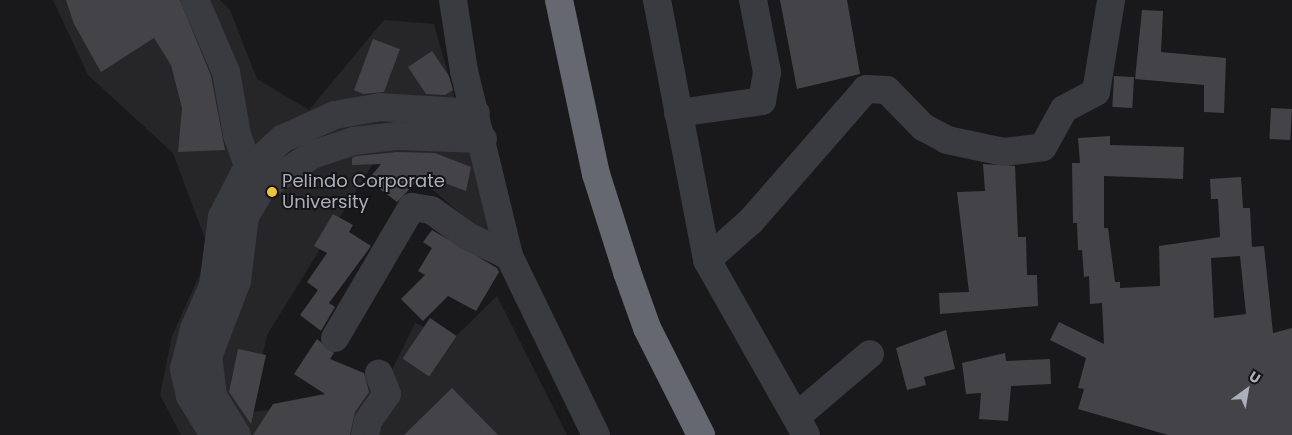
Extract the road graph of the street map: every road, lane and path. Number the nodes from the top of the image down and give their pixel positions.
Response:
1 (195, 0) edge
2 (453, 0) edge
3 (559, 0) edge
4 (657, 0) edge
5 (753, 0) edge
6 (1110, 0) edge
7 (476, 113) junction
8 (678, 113) junction
9 (483, 139) junction
10 (246, 185) junction
11 (509, 256) junction
12 (707, 260) junction
13 (335, 338) dead end
14 (870, 354) dead end
15 (378, 374) dead end
16 (801, 426) edge
17 (221, 429) edge
18 (365, 435) edge
19 (596, 435) edge
20 (700, 435) edge

1 - 10 street
2 - 7 street
3 - 20 highway
4 - 8 street
5 - 8 street
6 - 12 street
7 - 9 street
7 - 10 street
8 - 12 street
9 - 10 street
9 - 11 street
10 - 17 street
11 - 13 street
11 - 19 street
12 - 16 street
14 - 16 street
15 - 18 street

